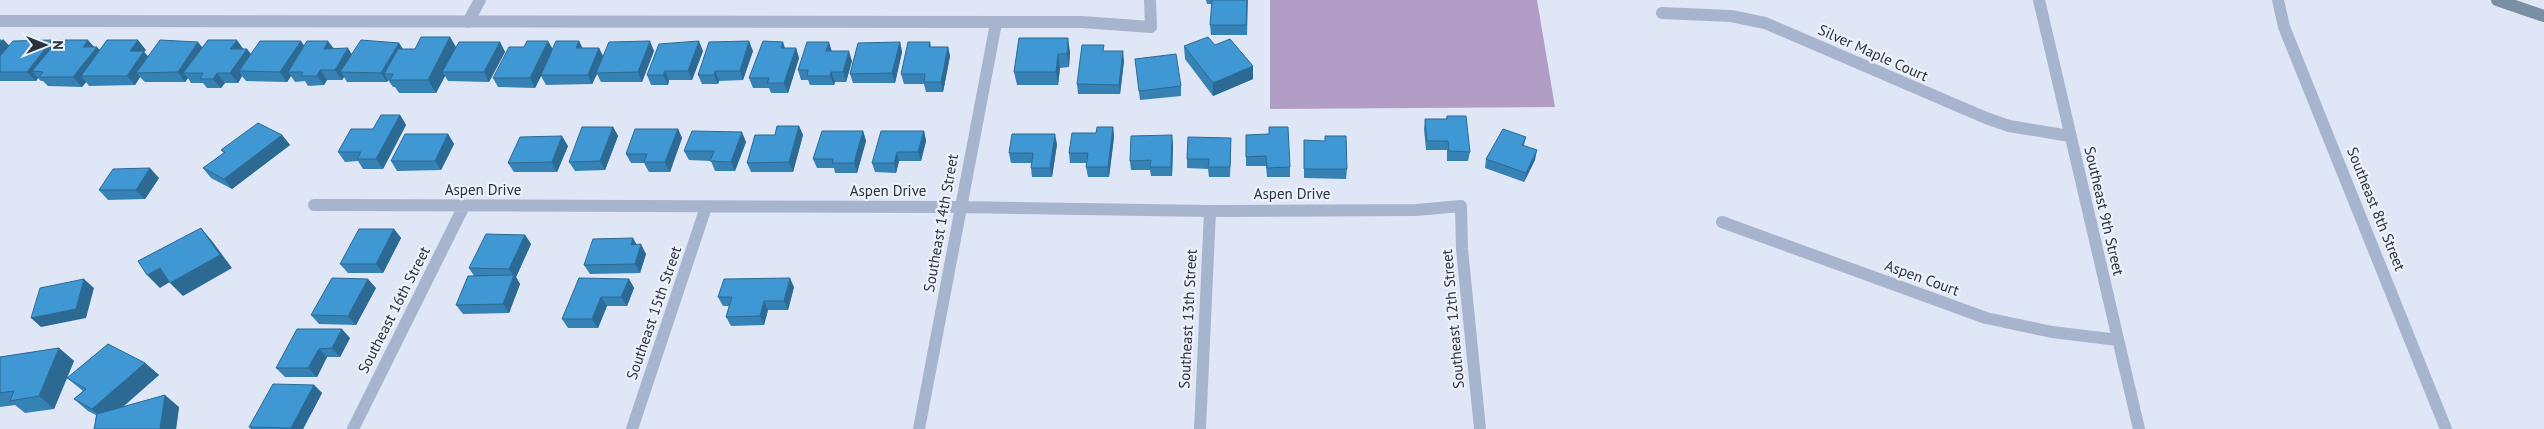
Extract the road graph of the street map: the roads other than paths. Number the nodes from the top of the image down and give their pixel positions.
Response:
1 (480, 0) edge
2 (1150, 0) edge
3 (2039, 0) edge
4 (2278, 0) edge
5 (2497, 0) edge
6 (1662, 13) dead end
7 (2544, 16) edge
8 (0, 21) edge
9 (468, 22) junction
10 (996, 23) junction
11 (2070, 136) junction
12 (314, 205) dead end
13 (464, 206) junction
14 (1461, 206) joint
15 (706, 207) junction
16 (960, 207) junction
17 (1210, 210) junction
18 (1722, 222) dead end
19 (2118, 340) junction
20 (353, 429) edge
21 (632, 429) edge
22 (919, 429) edge
23 (1200, 429) edge
24 (1480, 429) edge
25 (2139, 429) edge
26 (2446, 429) edge

1 - 9 street
2 - 10 street
3 - 11 street, Southeast 9th Street
4 - 26 street, Southeast 8th Street
5 - 7 street
6 - 11 street, Silver Maple Court
8 - 9 street
9 - 10 street
10 - 16 street, Southeast 14th Street
11 - 19 street, Southeast 9th Street
12 - 13 street, Aspen Drive
13 - 15 street, Aspen Drive
13 - 20 street, Southeast 16th Street
14 - 17 street, Aspen Drive
14 - 24 street, Southeast 12th Street
15 - 16 street, Aspen Drive
15 - 21 street, Southeast 15th Street
16 - 17 street, Aspen Drive
16 - 22 street, Southeast 14th Street
17 - 23 street, Southeast 13th Street
18 - 19 street, Aspen Court
19 - 25 street, Southeast 9th Street

